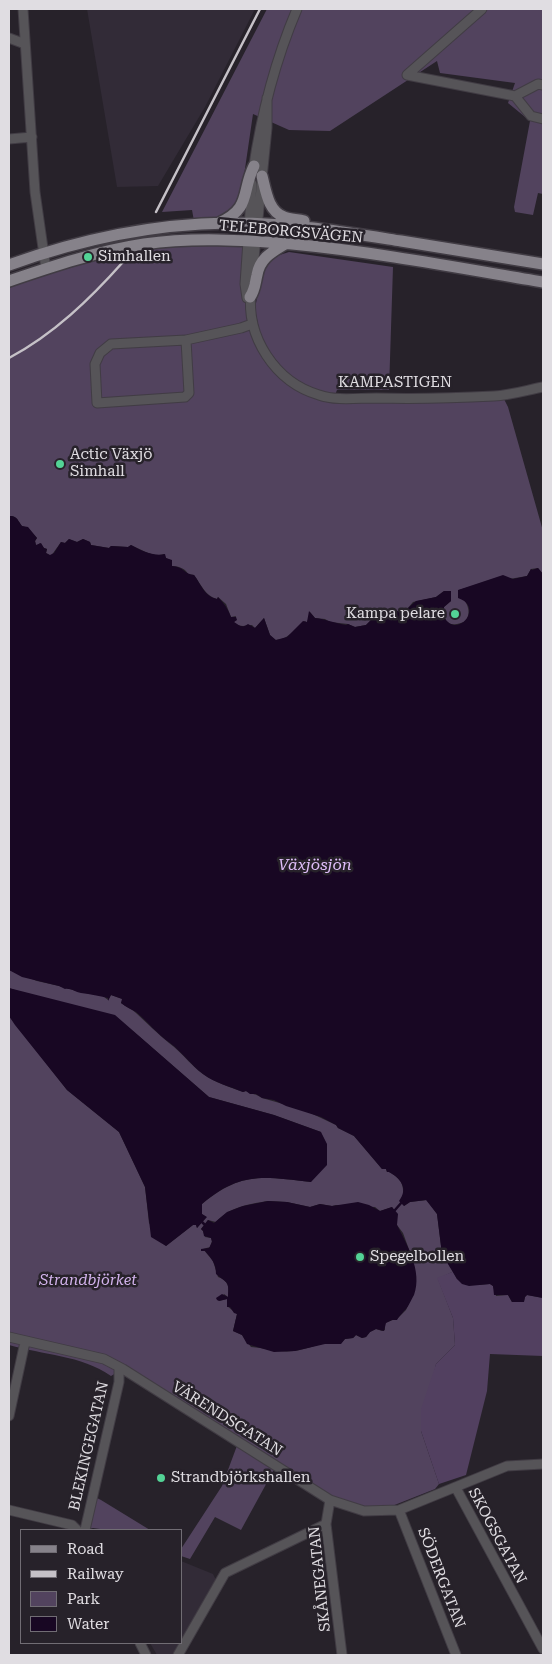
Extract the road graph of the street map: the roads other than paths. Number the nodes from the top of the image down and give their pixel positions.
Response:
1 (23, 9) edge
2 (297, 9) edge
3 (482, 9) edge
4 (9, 38) edge
5 (25, 44) junction
6 (543, 85) edge
7 (515, 96) junction
8 (268, 98) junction
9 (543, 119) edge
10 (32, 137) junction
11 (9, 139) edge
12 (254, 166) junction
13 (262, 176) junction
14 (217, 224) junction
15 (253, 224) junction
16 (329, 230) junction
17 (252, 241) junction
18 (285, 244) junction
19 (43, 253) junction
20 (543, 264) edge
21 (9, 265) edge
22 (46, 269) junction
23 (9, 281) edge
24 (543, 282) edge
25 (250, 303) junction
26 (252, 324) junction
27 (186, 340) junction
28 (543, 387) edge
29 (9, 1337) edge
30 (25, 1342) junction
31 (119, 1367) junction
32 (9, 1416) edge
33 (543, 1464) edge
34 (456, 1488) junction
35 (330, 1500) junction
36 (9, 1510) edge
37 (400, 1510) junction
38 (326, 1524) junction
39 (76, 1529) edge
40 (85, 1529) edge
41 (543, 1649) edge
42 (178, 1655) edge
43 (342, 1655) edge
44 (456, 1655) edge

1 - 5 street
2 - 8 street
3 - 7 street
4 - 5 street
5 - 10 street
6 - 7 street
7 - 9 street
8 - 12 street
8 - 13 street
10 - 11 street
10 - 19 street
12 - 14 main road
12 - 15 street
13 - 15 street
13 - 16 main road
14 - 15 main road, TELEBORGSVÄGEN
14 - 19 main road, TELEBORGSVÄGEN
15 - 16 main road, TELEBORGSVÄGEN
15 - 17 street, KAMPASTIGEN
16 - 20 main road, TELEBORGSVÄGEN
17 - 18 main road, TELEBORGSVÄGEN
17 - 22 main road, TELEBORGSVÄGEN
17 - 25 street, KAMPASTIGEN
18 - 24 main road, TELEBORGSVÄGEN
18 - 25 main road
19 - 21 main road, TELEBORGSVÄGEN
19 - 22 street
22 - 23 main road, TELEBORGSVÄGEN
25 - 26 street, KAMPASTIGEN
26 - 27 street
26 - 28 street, KAMPASTIGEN
27 - 27 street
29 - 30 street, VÄRENDSGATAN
30 - 31 street, VÄRENDSGATAN
30 - 32 street
31 - 35 street, VÄRENDSGATAN
31 - 40 street, BLEKINGEGATAN
33 - 34 street, VÄRENDSGATAN
34 - 37 street, VÄRENDSGATAN
34 - 41 street, SKOGSGATAN
35 - 37 street, VÄRENDSGATAN
35 - 38 street, SKÅNEGATAN
36 - 39 street
37 - 44 street, SÖDERGATAN
38 - 42 street
38 - 43 street, SKÅNEGATAN

